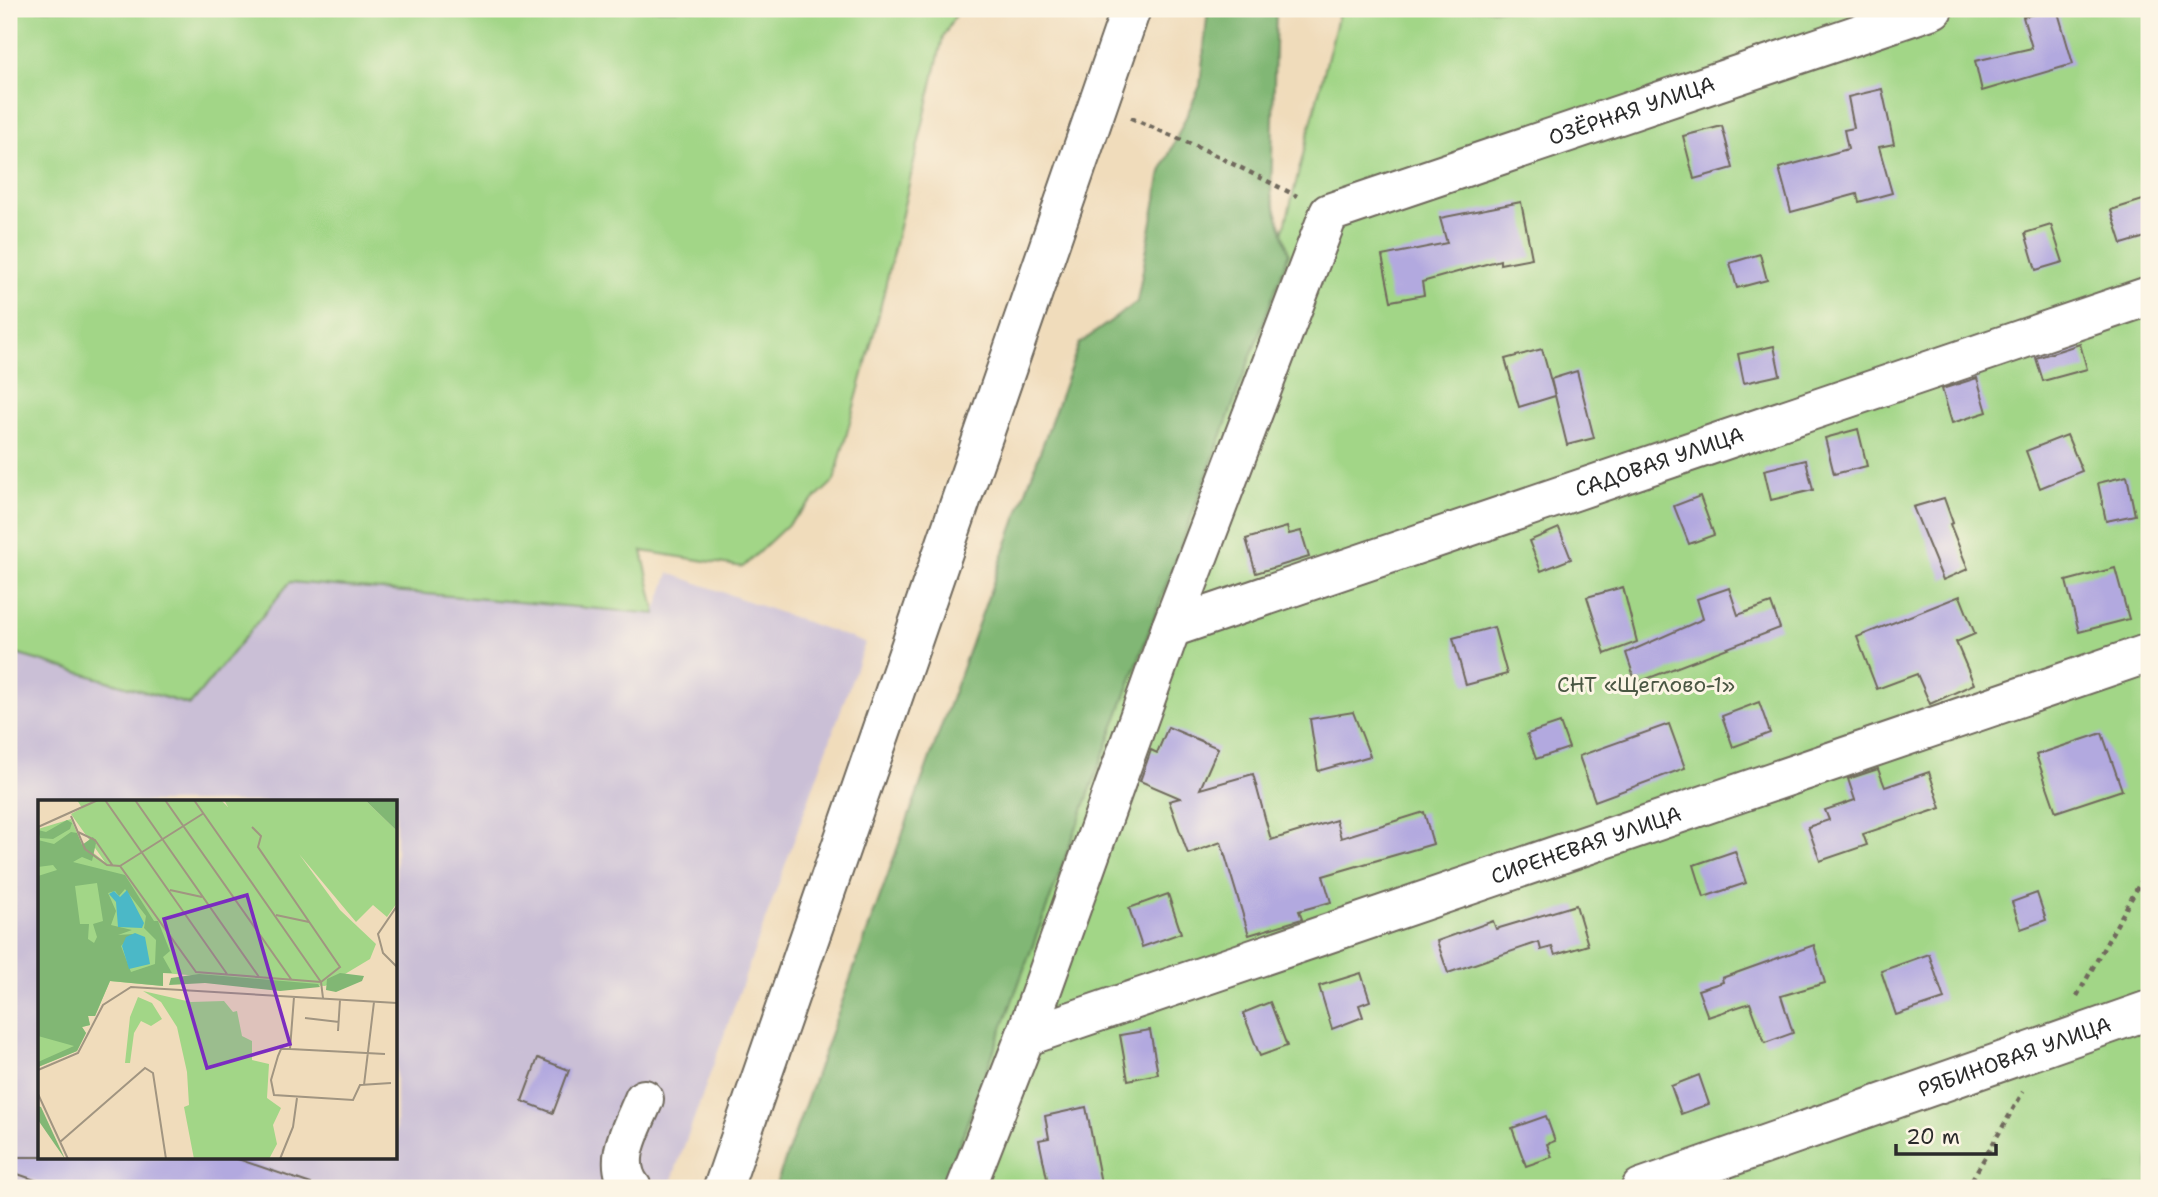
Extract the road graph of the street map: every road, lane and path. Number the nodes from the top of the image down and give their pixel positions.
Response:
1 (1131, 9) edge
2 (1933, 9) edge
3 (1098, 104) junction
4 (1329, 213) junction
5 (2149, 296) edge
6 (1171, 628) junction
7 (2149, 653) edge
8 (2149, 867) edge
9 (2076, 997) dead end
10 (2149, 1010) edge
11 (1025, 1037) junction
12 (2050, 1045) junction
13 (644, 1099) dead end
14 (632, 1188) edge
15 (723, 1188) edge
16 (966, 1188) edge
17 (1641, 1188) edge
18 (1967, 1188) edge

1 - 3 street
2 - 4 street, ОЗЁРНАЯ УЛИЦА
3 - 4 path
3 - 15 street
4 - 6 street
5 - 6 street, САДОВАЯ УЛИЦА
6 - 11 street
7 - 11 street, СИРЕНЕВАЯ УЛИЦА
8 - 9 path
10 - 12 street, РЯБИНОВАЯ УЛИЦА
11 - 16 street
12 - 17 street, РЯБИНОВАЯ УЛИЦА
12 - 18 path
13 - 14 street

